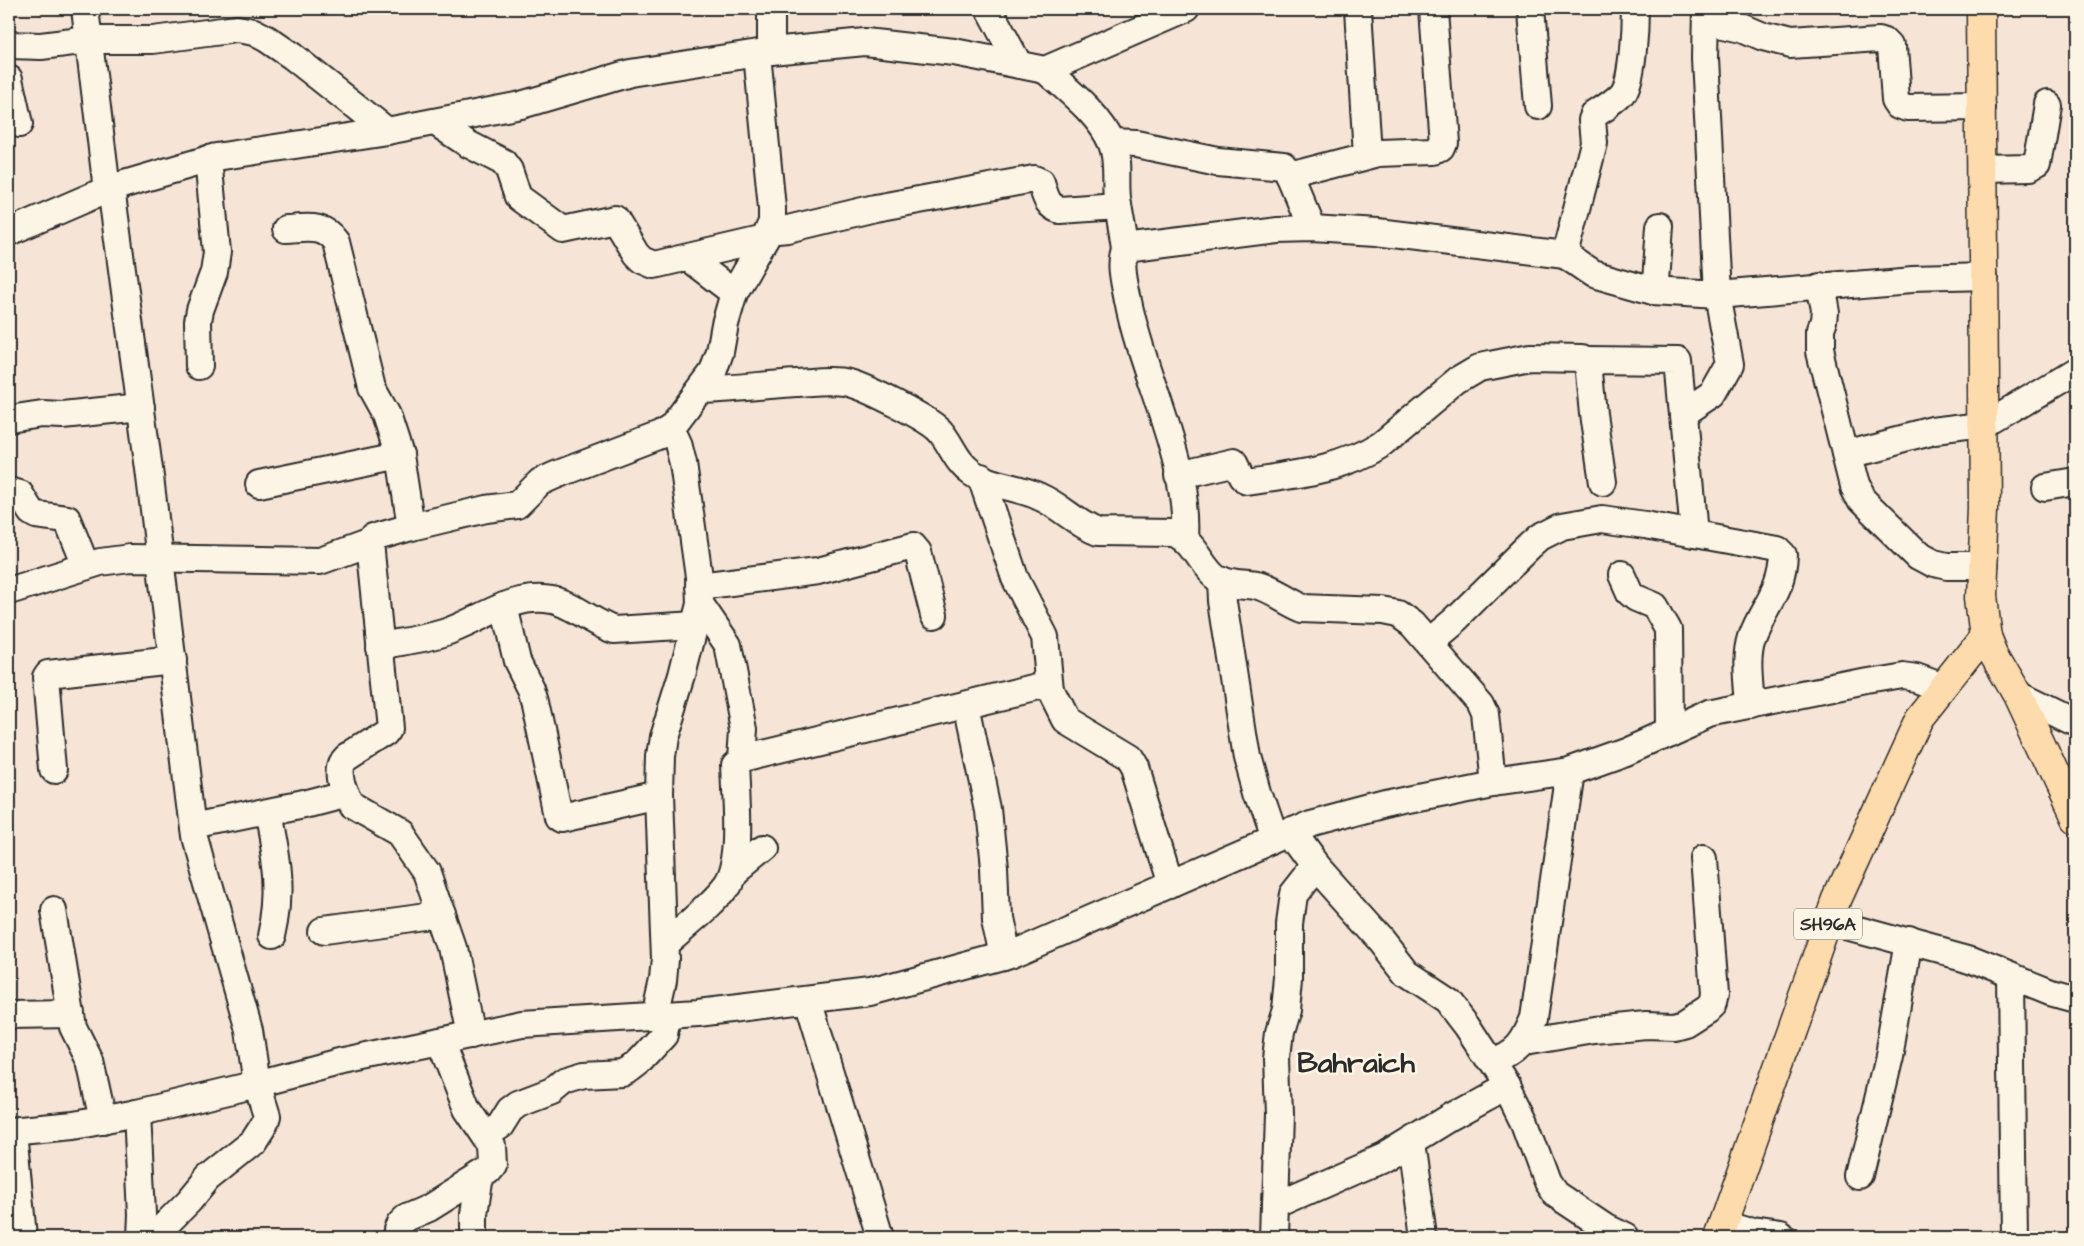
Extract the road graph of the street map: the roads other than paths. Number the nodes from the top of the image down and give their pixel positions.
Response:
1 (85, 9) edge
2 (771, 9) edge
3 (990, 9) edge
4 (1186, 9) edge
5 (1358, 9) edge
6 (1433, 9) edge
7 (1530, 9) edge
8 (1635, 9) edge
9 (1981, 9) edge
10 (1706, 14) edge
11 (89, 40) junction
12 (9, 45) edge
13 (764, 53) junction
14 (1019, 64) junction
15 (1046, 70) junction
16 (9, 79) edge
17 (2048, 104) dead end
18 (1538, 106) dead end
19 (1983, 107) junction
20 (435, 122) junction
21 (18, 124) dead end
22 (387, 131) junction
23 (1112, 143) junction
24 (1367, 155) junction
25 (208, 160) junction
26 (1983, 170) junction
27 (1290, 176) junction
28 (109, 189) junction
29 (1118, 206) junction
30 (1660, 226) dead end
31 (1312, 228) junction
32 (286, 229) dead end
33 (9, 232) edge
34 (767, 234) junction
35 (1125, 248) junction
36 (1565, 255) junction
37 (688, 258) junction
38 (1984, 277) junction
39 (1819, 285) junction
40 (1653, 291) junction
41 (734, 293) junction
42 (1717, 295) junction
43 (1586, 360) junction
44 (199, 366) dead end
45 (2075, 371) edge
46 (701, 390) junction
47 (141, 406) junction
48 (1684, 414) junction
49 (9, 419) edge
50 (1985, 425) junction
51 (671, 428) junction
52 (1846, 454) junction
53 (400, 455) junction
54 (1178, 475) junction
55 (980, 478) junction
56 (1603, 482) dead end
57 (2075, 482) edge
58 (259, 484) dead end
59 (2045, 487) dead end
60 (9, 491) edge
61 (411, 526) junction
62 (1694, 534) junction
63 (1185, 539) junction
64 (370, 543) junction
65 (161, 560) junction
66 (86, 566) junction
67 (1983, 567) junction
68 (1622, 575) dead end
69 (1222, 580) junction
70 (9, 591) edge
71 (698, 605) junction
72 (504, 606) junction
73 (934, 615) dead end
74 (1986, 635) junction
75 (1429, 642) junction
76 (380, 646) junction
77 (173, 660) junction
78 (1944, 688) junction
79 (1050, 690) junction
80 (2018, 695) junction
81 (966, 704) junction
82 (1751, 706) junction
83 (2075, 723) edge
84 (1669, 732) junction
85 (742, 759) junction
86 (54, 770) dead end
87 (1570, 771) junction
88 (1493, 782) junction
89 (346, 793) junction
90 (659, 796) junction
91 (267, 812) junction
92 (2075, 816) edge
93 (193, 827) junction
94 (1281, 836) junction
95 (762, 848) dead end
96 (1704, 858) dead end
97 (733, 872) junction
98 (1308, 874) junction
99 (1170, 885) junction
100 (54, 910) dead end
101 (442, 915) junction
102 (1830, 921) junction
103 (324, 931) dead end
104 (272, 936) dead end
105 (1909, 942) junction
106 (665, 944) junction
107 (1004, 956) junction
108 (2011, 977) junction
109 (2075, 999) edge
110 (808, 1000) junction
111 (71, 1014) junction
112 (9, 1015) edge
113 (661, 1016) junction
114 (470, 1035) junction
115 (440, 1041) junction
116 (1524, 1042) junction
117 (1492, 1062) junction
118 (257, 1084) junction
119 (1507, 1086) junction
120 (137, 1113) junction
121 (103, 1120) junction
122 (11, 1131) edge
123 (486, 1135) junction
124 (1412, 1142) junction
125 (480, 1176) junction
126 (1860, 1177) dead end
127 (1275, 1206) junction
128 (1720, 1231) edge
129 (23, 1237) edge
130 (142, 1237) edge
131 (397, 1237) edge
132 (474, 1237) edge
133 (880, 1237) edge
134 (1274, 1237) edge
135 (1424, 1237) edge
136 (1625, 1237) edge
137 (1781, 1237) edge
138 (2014, 1237) edge

1 - 11 street
2 - 13 street
3 - 14 street
4 - 15 street
5 - 24 street
6 - 24 street
7 - 18 street
8 - 36 street
9 - 19 main road
10 - 19 street
10 - 42 street
11 - 12 street
11 - 22 street
11 - 28 street
13 - 14 street
13 - 20 street
13 - 34 street
14 - 15 street
15 - 23 street
16 - 21 street
17 - 26 street
19 - 26 main road
20 - 22 street
20 - 37 street
22 - 25 street
23 - 27 street
23 - 29 street
24 - 27 street
25 - 28 street
25 - 44 street
26 - 38 main road
27 - 31 street
28 - 33 street
28 - 47 street
29 - 34 street
29 - 35 street
30 - 40 street
31 - 35 street
31 - 36 street
32 - 53 street
34 - 37 street
34 - 41 street
35 - 54 street
36 - 40 street
37 - 41 street
38 - 39 street
38 - 50 main road
39 - 42 street
39 - 52 street
40 - 42 street
41 - 46 street
42 - 48 street
43 - 48 street
43 - 54 street
43 - 56 street
45 - 50 street
46 - 51 street
46 - 55 street
47 - 49 street
47 - 65 street
48 - 62 street
50 - 52 street
50 - 67 main road
51 - 61 street
51 - 71 street
52 - 67 street
53 - 58 street
53 - 61 street
54 - 63 street
55 - 63 street
55 - 79 street
57 - 59 street
60 - 66 street
61 - 64 street
62 - 75 street
62 - 82 street
63 - 69 street
64 - 65 street
64 - 76 street
65 - 66 street
65 - 77 street
66 - 70 street
67 - 74 main road
68 - 84 street
69 - 75 street
69 - 94 street
71 - 72 street
71 - 73 street
71 - 85 street
71 - 90 street
72 - 76 street
72 - 90 street
74 - 78 main road, SH96A
74 - 80 main road
75 - 88 street
76 - 89 street
77 - 86 street
77 - 93 street
78 - 82 street
78 - 102 main road, SH96A
79 - 81 street
79 - 99 street
80 - 83 street
80 - 92 main road
81 - 85 street
81 - 107 street
82 - 84 street
84 - 87 street
85 - 97 street
87 - 88 street
87 - 116 street
88 - 94 street
89 - 91 street
89 - 101 street
90 - 106 street
91 - 93 street
91 - 104 street
93 - 118 street
94 - 98 street
94 - 99 street
95 - 97 street
96 - 116 street
97 - 106 street
98 - 117 street
98 - 127 street
99 - 107 street
100 - 111 street
101 - 103 street
101 - 114 street
102 - 105 street
102 - 128 main road, SH96A
105 - 108 street
105 - 126 street
106 - 113 street
107 - 110 street
108 - 109 street
108 - 138 street
110 - 113 street
110 - 133 street
111 - 112 street
111 - 121 street
113 - 114 street
113 - 123 street
114 - 115 street
115 - 118 street
115 - 123 street
116 - 117 street
117 - 119 street
118 - 120 street
118 - 130 street
119 - 124 street
119 - 136 street
120 - 121 street
120 - 130 street
121 - 122 street
122 - 129 street
123 - 125 street
124 - 127 street
124 - 135 street
125 - 131 street
125 - 132 street
127 - 134 street
128 - 137 street

